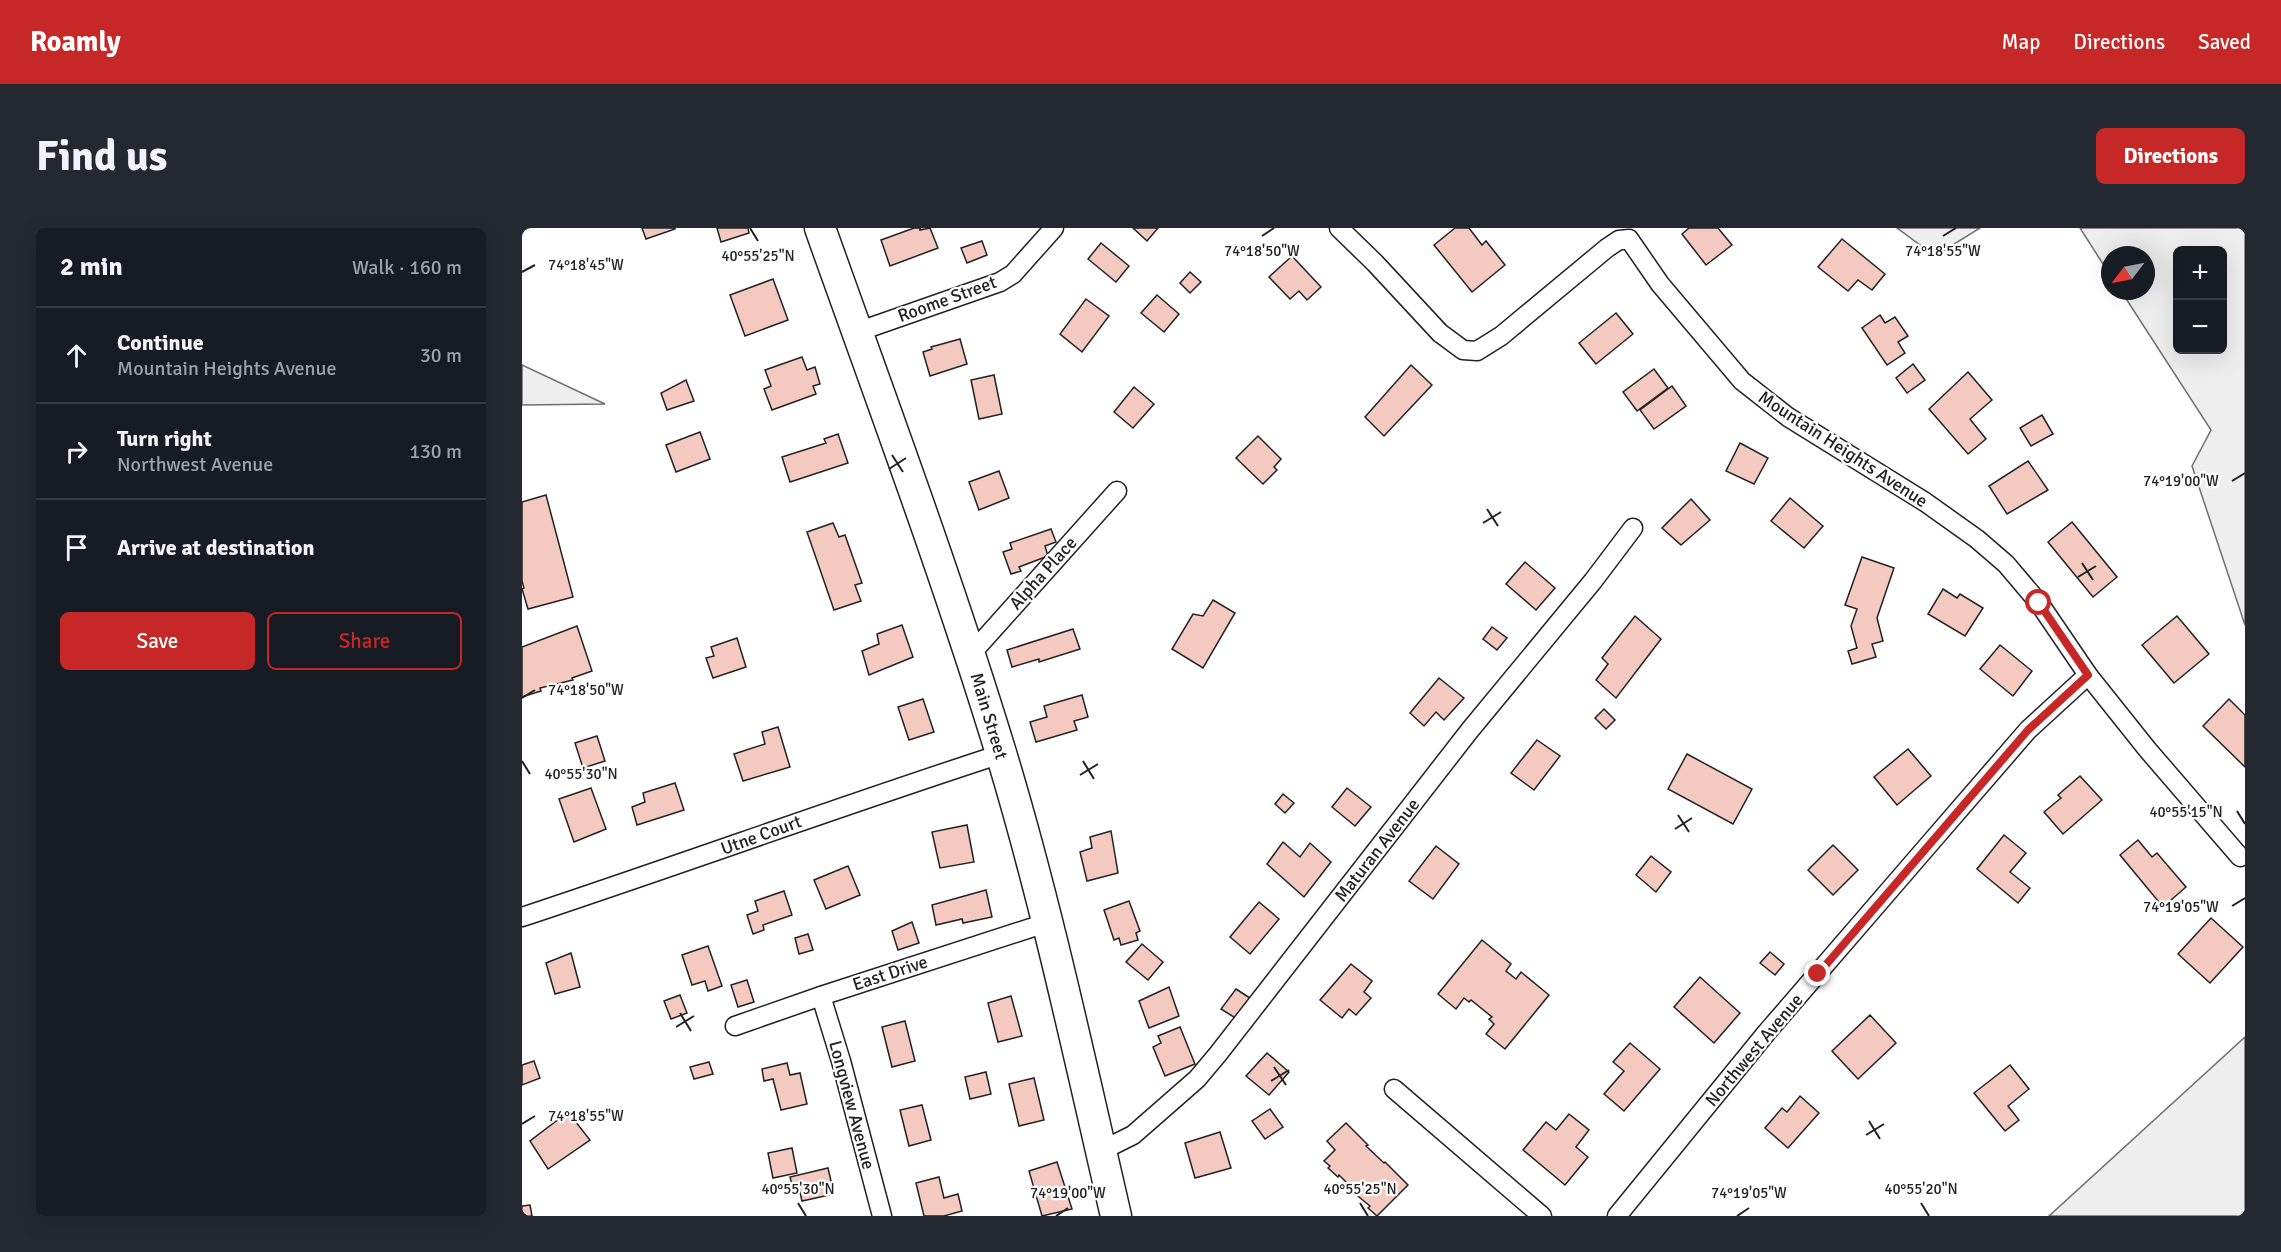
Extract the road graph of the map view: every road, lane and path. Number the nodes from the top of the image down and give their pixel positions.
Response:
1 (820, 228) edge
2 (1054, 228) edge
3 (1339, 228) edge
4 (857, 332) junction
5 (1117, 491) dead end
6 (1633, 528) dead end
7 (970, 655) junction
8 (2088, 675) junction
9 (1001, 754) junction
10 (2240, 857) dead end
11 (522, 917) edge
12 (1046, 923) junction
13 (820, 996) junction
14 (735, 1026) dead end
15 (1395, 1089) dead end
16 (1101, 1151) junction
17 (882, 1216) edge
18 (1116, 1216) edge
19 (1542, 1216) edge
20 (1617, 1216) edge

1 - 4 main road, Main Street
2 - 4 street, Roome Street
3 - 8 street, Mountain Heights Avenue
4 - 7 main road, Main Street
5 - 7 street, Alpha Place
6 - 16 street, Maturan Avenue
7 - 9 main road, Main Street
8 - 10 street, Mountain Heights Avenue
8 - 20 street, Northwest Avenue
9 - 11 street, Utne Court
9 - 12 main road, Main Street
12 - 13 street, East Drive
12 - 16 main road, Main Street
13 - 14 street, East Drive
13 - 17 street, Longview Avenue
15 - 19 street
16 - 18 main road, Main Street

